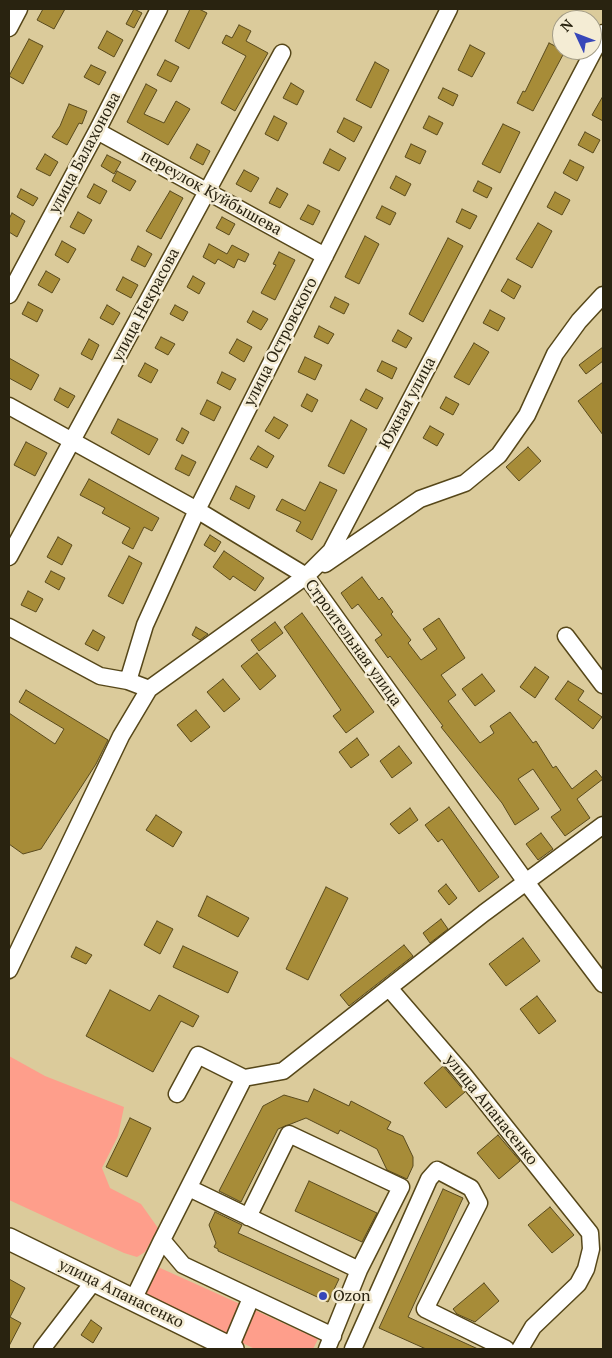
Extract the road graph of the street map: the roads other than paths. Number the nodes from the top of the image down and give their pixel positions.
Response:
1 (19, 9) edge
2 (159, 9) edge
3 (449, 9) edge
4 (9, 28) edge
5 (603, 33) edge
6 (282, 53) dead end
7 (97, 131) junction
8 (208, 191) junction
9 (324, 256) junction
10 (9, 295) edge
11 (603, 295) edge
12 (9, 406) edge
13 (73, 441) junction
14 (197, 510) junction
15 (9, 557) edge
16 (306, 576) junction
17 (9, 627) edge
18 (566, 636) dead end
19 (128, 681) junction
20 (603, 685) edge
21 (149, 689) junction
22 (603, 825) edge
23 (526, 882) junction
24 (9, 970) edge
25 (603, 984) edge
26 (389, 988) junction
27 (244, 1078) junction
28 (177, 1094) dead end
29 (188, 1188) junction
30 (248, 1217) junction
31 (9, 1239) edge
32 (162, 1240) junction
33 (359, 1270) junction
34 (94, 1281) junction
35 (251, 1298) junction
36 (133, 1300) junction
37 (330, 1343) edge
38 (231, 1348) edge
39 (42, 1349) edge
40 (353, 1349) edge
41 (506, 1349) edge
42 (520, 1349) edge

1 - 4 street
2 - 7 street, улица Балахонова
3 - 9 street, улица Островского
5 - 16 street, Южная улица
6 - 8 street, улица Некрасова
7 - 8 street, переулок Куйбышева
7 - 10 street, улица Балахонова
8 - 9 street, переулок Куйбышева
8 - 13 street, улица Некрасова
9 - 14 street, улица Островского
11 - 16 street
12 - 13 street, Строительная улица
13 - 14 street, Строительная улица
13 - 15 street, улица Некрасова
14 - 16 street, Строительная улица
14 - 19 street, улица Островского
16 - 21 street, Южная улица
16 - 23 street, Строительная улица
17 - 19 street
18 - 20 street
19 - 21 street
21 - 24 street
22 - 23 street
23 - 25 street, Строительная улица
23 - 26 street
26 - 27 street
26 - 42 street, улица Апанасенко
27 - 28 street
27 - 29 street
29 - 30 street
29 - 32 street
30 - 33 street
30 - 33 street
31 - 34 main road, улица Апанасенко
32 - 35 street
32 - 36 street
33 - 37 street
34 - 36 main road, улица Апанасенко
34 - 39 street
35 - 37 street
35 - 38 street
36 - 38 main road, улица Апанасенко
40 - 41 street

